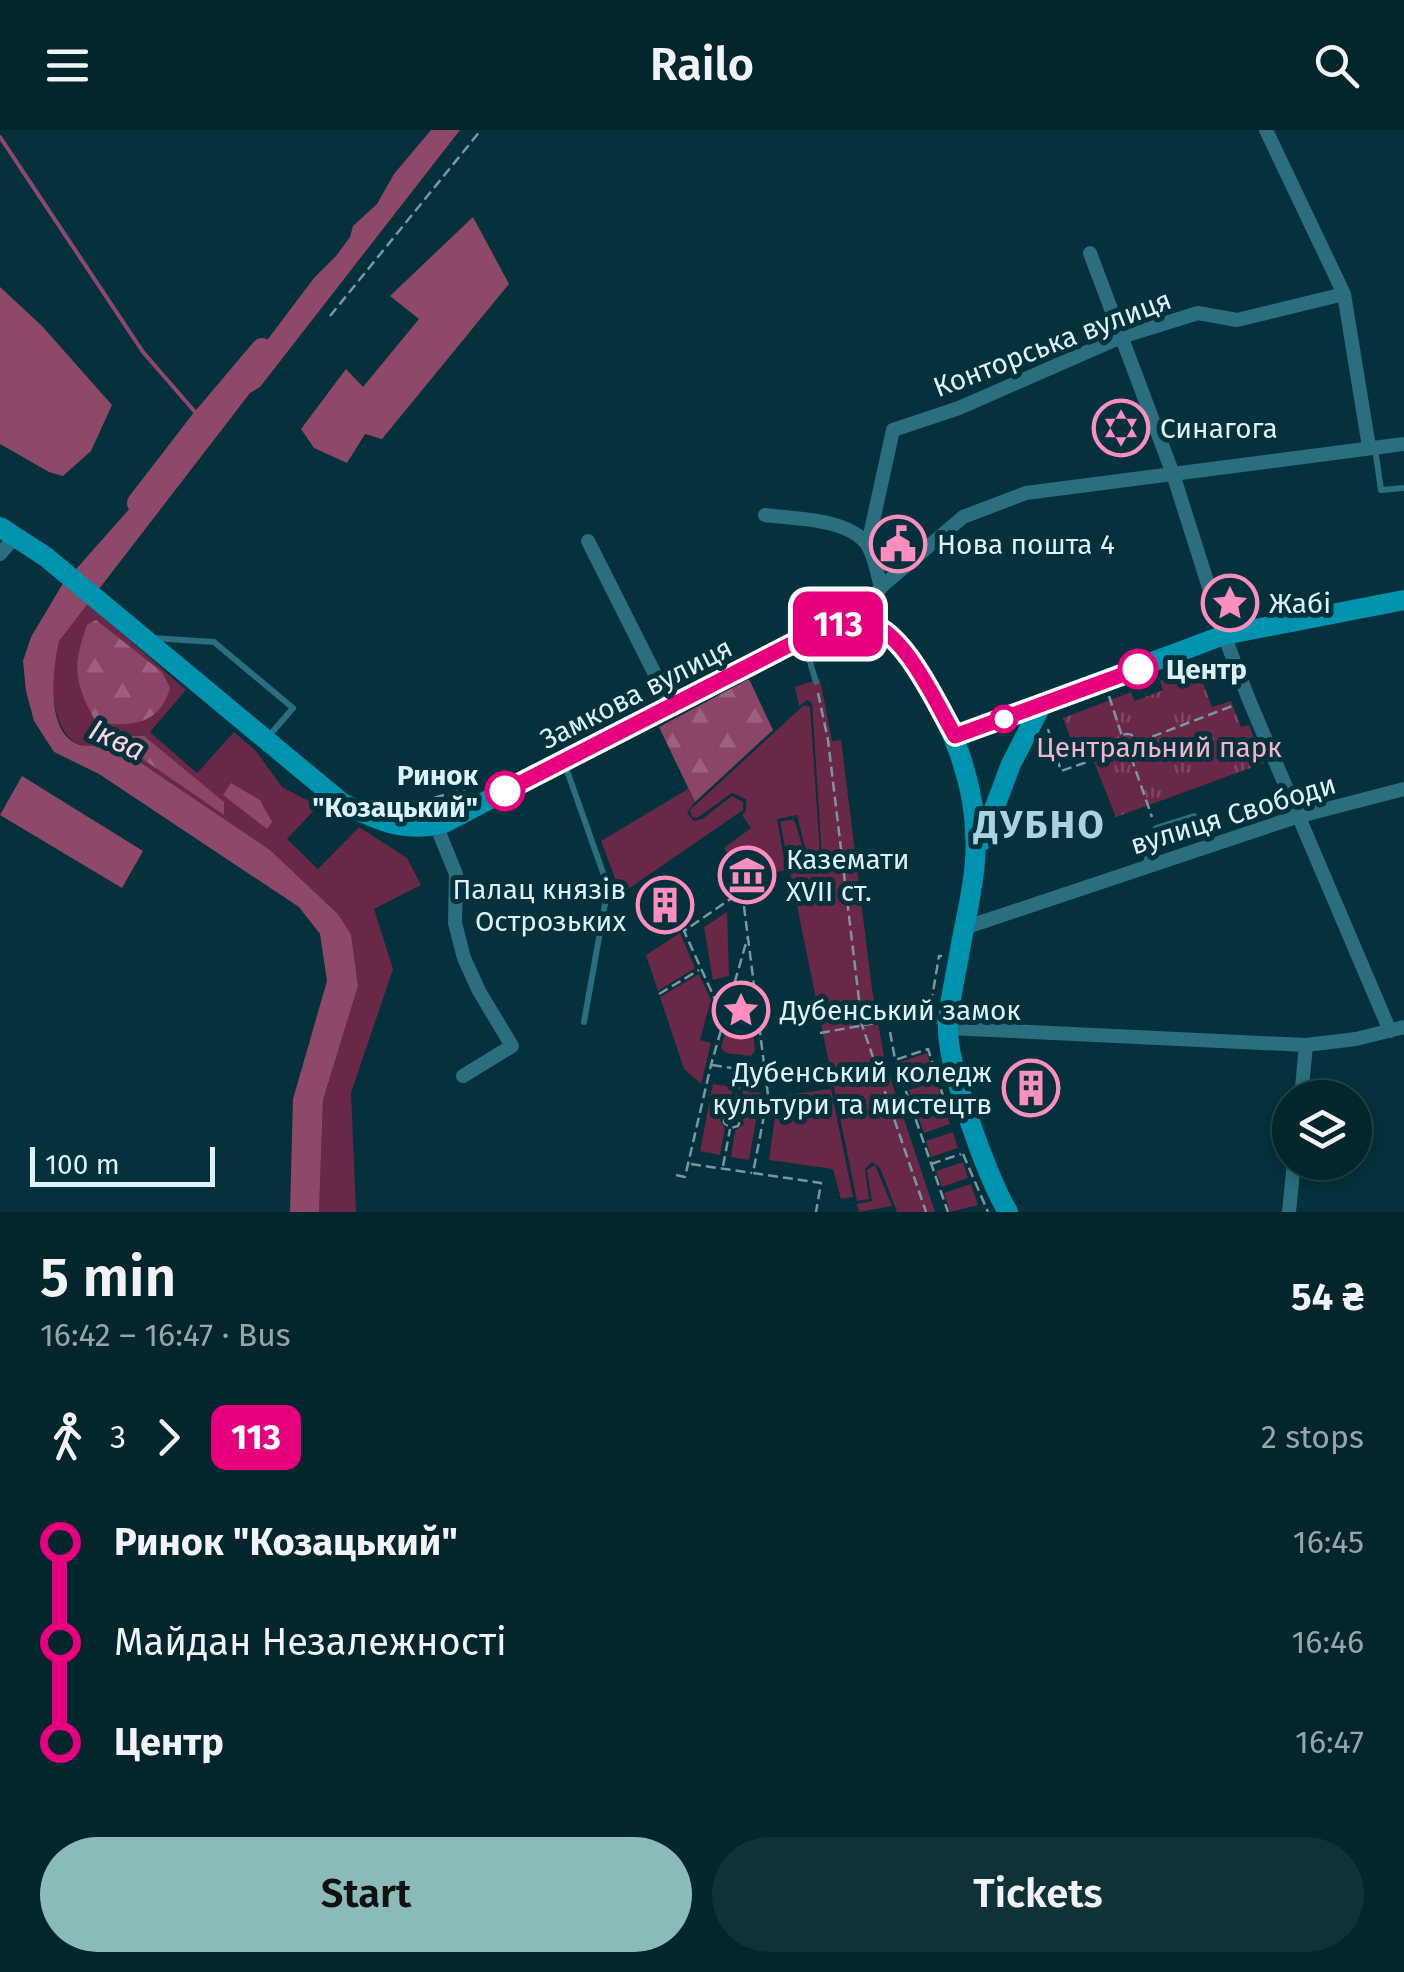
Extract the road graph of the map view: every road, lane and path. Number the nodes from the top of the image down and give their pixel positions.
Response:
1 (481, 130) edge
2 (1266, 130) edge
3 (1090, 253) dead end
4 (1344, 294) junction
5 (330, 316) dead end
6 (1121, 337) junction
7 (1404, 444) edge
8 (1372, 447) junction
9 (1173, 474) junction
10 (1404, 488) edge
11 (765, 516) dead end
12 (7, 532) edge
13 (588, 542) dead end
14 (868, 544) junction
15 (0, 554) edge
16 (882, 587) junction
17 (1404, 600) edge
18 (859, 622) junction
19 (1224, 635) junction
20 (143, 638) junction
21 (803, 638) junction
22 (816, 682) joint
23 (1107, 697) dead end
24 (1248, 700) junction
25 (671, 706) junction
26 (1041, 706) junction
27 (955, 736) junction
28 (1122, 736) junction
29 (264, 740) junction
30 (1138, 742) junction
31 (1116, 752) junction
32 (1131, 757) junction
33 (564, 761) junction
34 (487, 782) dead end
35 (1404, 790) edge
36 (364, 800) dead end
37 (1194, 816) dead end
38 (1296, 818) junction
39 (436, 825) junction
40 (1156, 828) junction
41 (976, 862) junction
42 (752, 863) dead end
43 (1144, 868) junction
44 (742, 891) junction
45 (964, 928) junction
46 (749, 934) junction
47 (701, 970) junction
48 (659, 994) dead end
49 (724, 1020) junction
50 (888, 1021) junction
51 (584, 1022) dead end
52 (948, 1028) junction
53 (1397, 1029) edge
54 (820, 1033) dead end
55 (770, 1040) dead end
56 (761, 1041) junction
57 (1306, 1045) junction
58 (895, 1060) junction
59 (712, 1065) junction
60 (742, 1070) junction
61 (765, 1073) junction
62 (464, 1076) dead end
63 (1303, 1080) edge
64 (945, 1101) dead end
65 (734, 1110) junction
66 (730, 1128) junction
67 (688, 1164) junction
68 (932, 1164) junction
69 (723, 1168) junction
70 (754, 1173) junction
71 (676, 1176) dead end
72 (1292, 1180) edge
73 (816, 1212) edge
74 (926, 1212) edge
75 (948, 1212) edge
76 (988, 1212) edge
77 (1008, 1212) edge
78 (1289, 1212) edge

1 - 5 path
2 - 4 street
3 - 6 street
4 - 6 street, Конторська вулиця
4 - 8 street
6 - 9 street
6 - 14 street, Конторська вулиця
7 - 8 street
8 - 9 street
8 - 10 lane
9 - 16 street
9 - 19 street
11 - 14 street
12 - 15 street
12 - 20 main road
13 - 25 street
14 - 16 street
16 - 18 street
17 - 19 main road
18 - 21 main road, Замкова вулиця
18 - 27 main road
19 - 24 street
19 - 26 main road
20 - 29 main road
20 - 29 lane
21 - 22 lane
21 - 25 main road, Замкова вулиця
22 - 74 path
23 - 28 path
24 - 30 path
24 - 38 street
25 - 33 main road, Замкова вулиця
26 - 27 main road
26 - 31 path
26 - 41 main road
27 - 41 main road
28 - 30 path
28 - 31 path
29 - 39 main road
30 - 32 path
31 - 32 path
32 - 40 path
33 - 39 main road, Замкова вулиця
33 - 51 lane
34 - 36 path
35 - 38 street, вулиця Свободи
37 - 40 lane
38 - 43 street, вулиця Свободи
38 - 53 street
39 - 62 street
40 - 43 lane
41 - 45 main road
42 - 44 path
43 - 45 street, вулиця Свободи
44 - 46 path
44 - 47 path
45 - 52 main road
46 - 49 path
46 - 56 path
47 - 48 path
47 - 49 path
49 - 59 path
50 - 52 lane
50 - 54 path
50 - 58 path
52 - 57 street
52 - 77 main road
53 - 57 street
55 - 56 path
56 - 61 path
57 - 63 street
58 - 64 path
58 - 68 path
59 - 60 path
59 - 67 path
60 - 61 path
60 - 65 path
61 - 70 path
65 - 66 path
65 - 66 path
66 - 69 path
67 - 69 path
67 - 71 path
68 - 75 path
68 - 76 path
69 - 70 path
70 - 73 path
72 - 78 street

